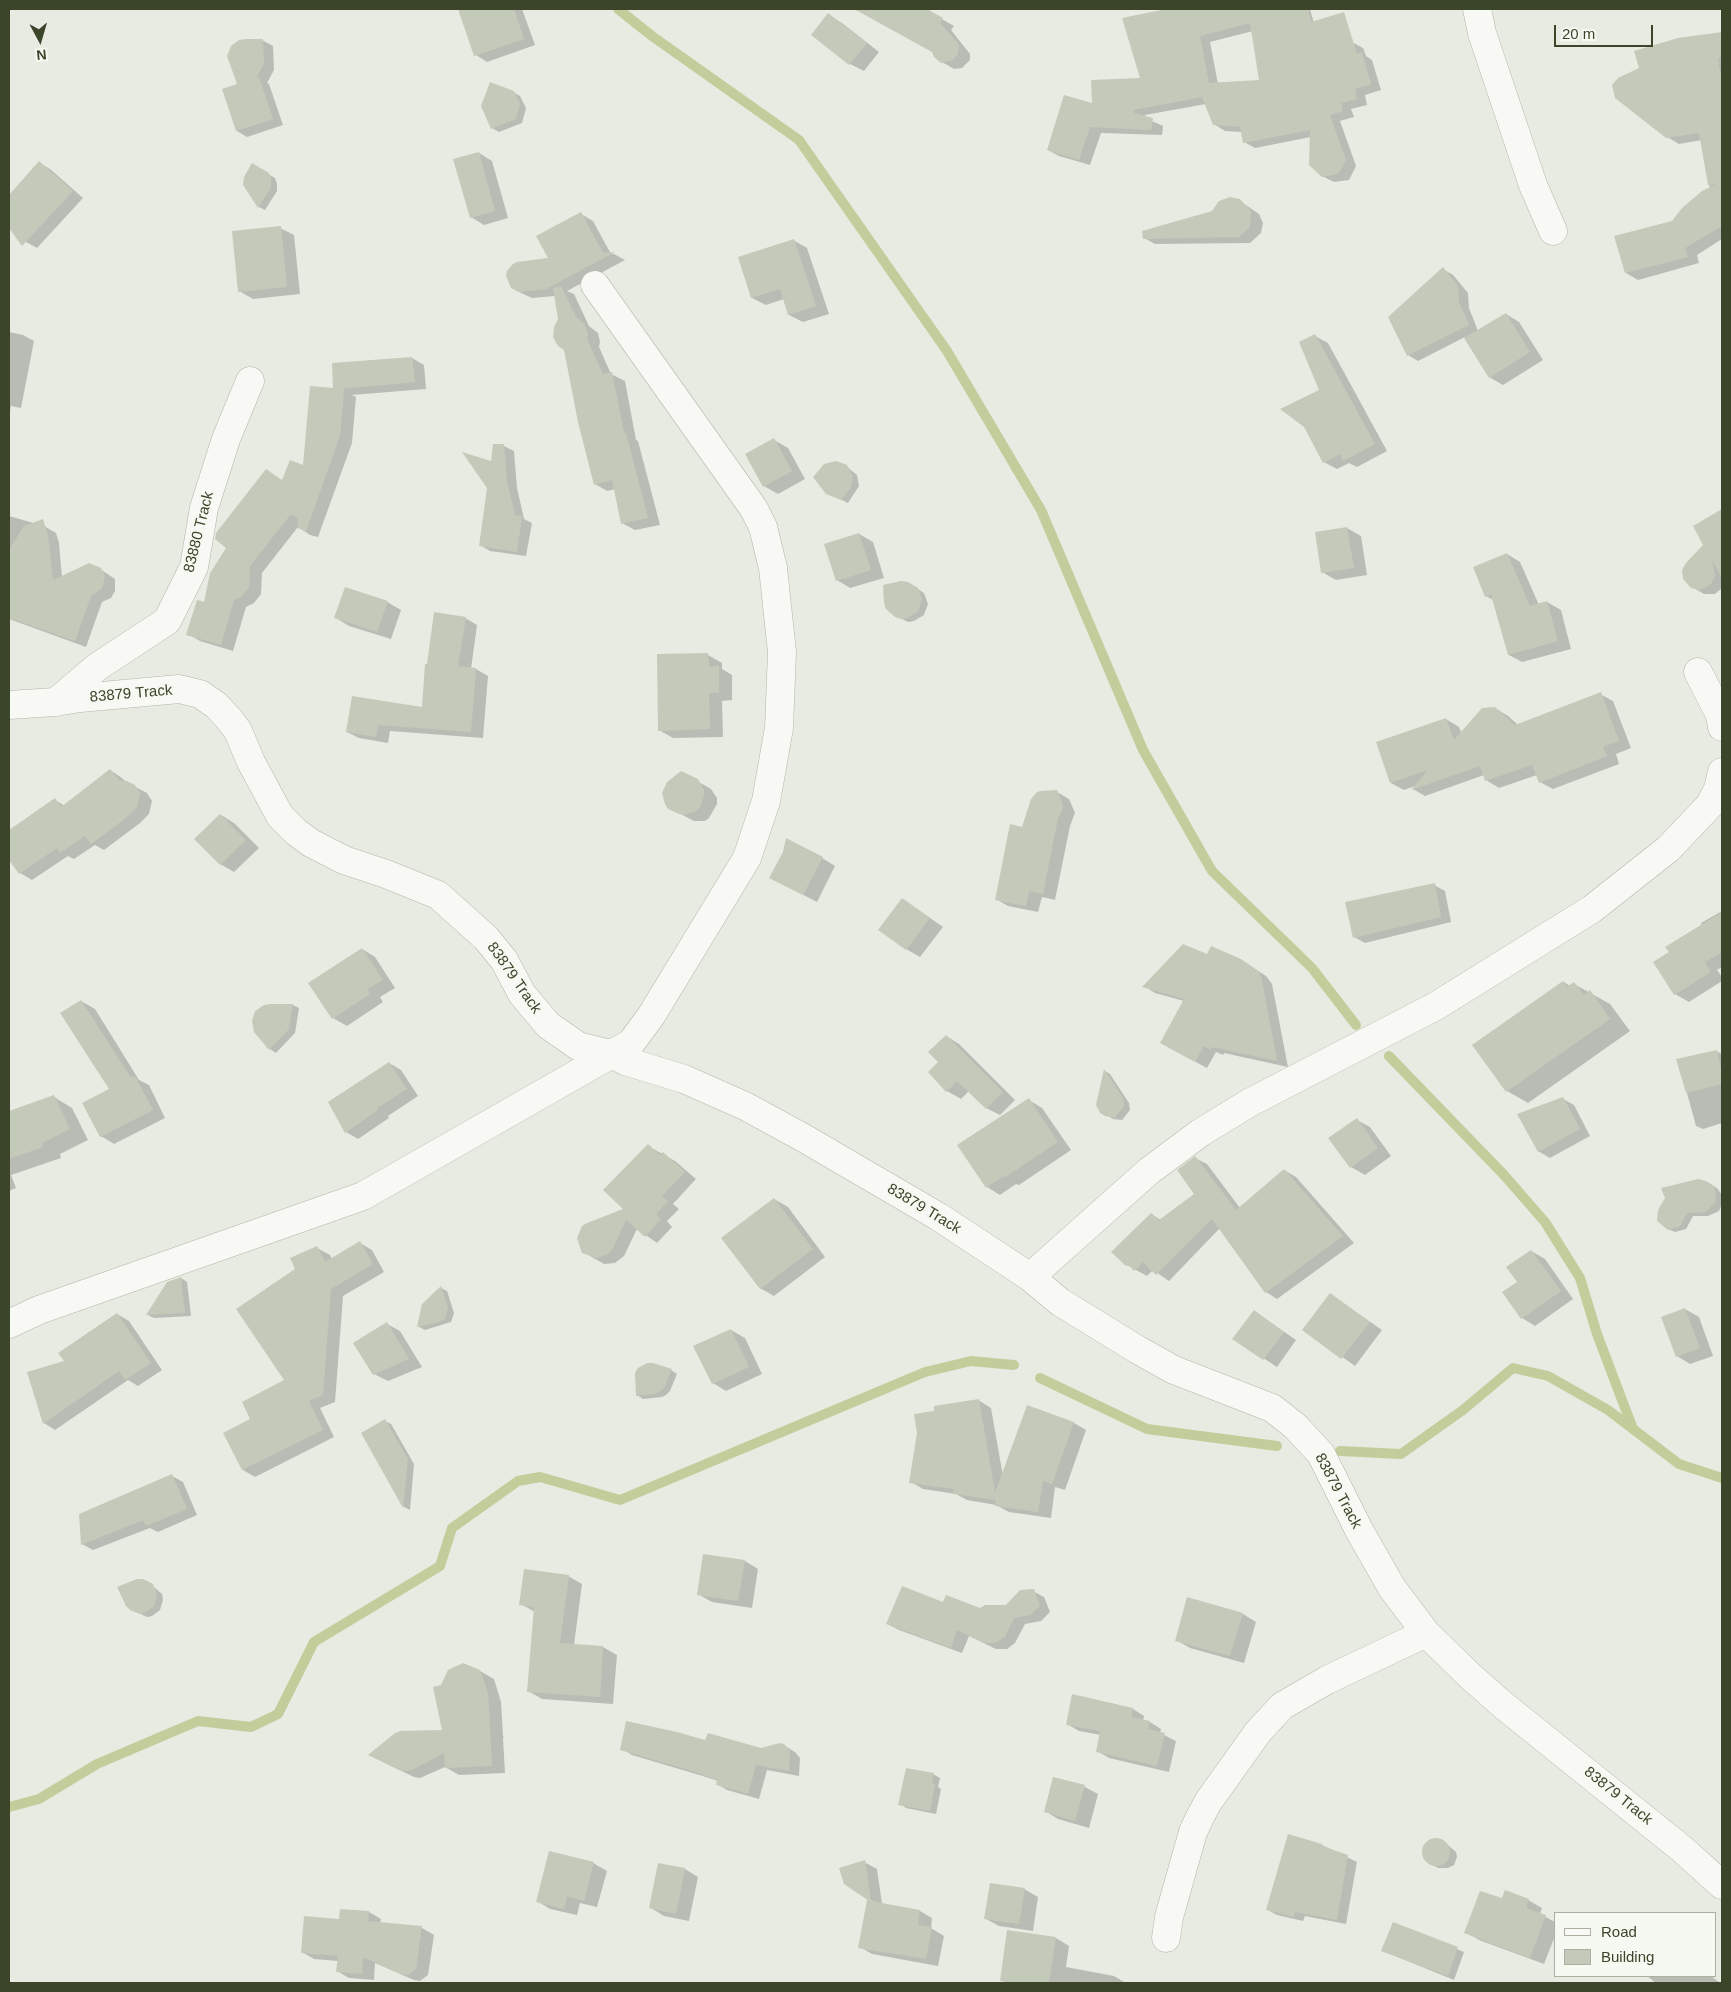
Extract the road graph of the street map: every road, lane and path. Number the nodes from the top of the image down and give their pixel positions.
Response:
1 (1477, 9) edge
2 (1552, 231) dead end
3 (595, 285) dead end
4 (250, 381) dead end
5 (1698, 672) dead end
6 (55, 702) junction
7 (9, 705) edge
8 (1722, 727) edge
9 (1722, 772) edge
10 (610, 1054) junction
11 (1030, 1277) junction
12 (9, 1324) edge
13 (1426, 1633) junction
14 (1722, 1885) edge
15 (1166, 1938) dead end

1 - 2 street
3 - 10 street
4 - 6 street, 83880 Track
5 - 8 street
6 - 7 street
6 - 10 street, 83879 Track
9 - 11 street
10 - 11 street, 83879 Track
10 - 12 street
11 - 13 street, 83879 Track
13 - 14 street, 83879 Track
13 - 15 street

